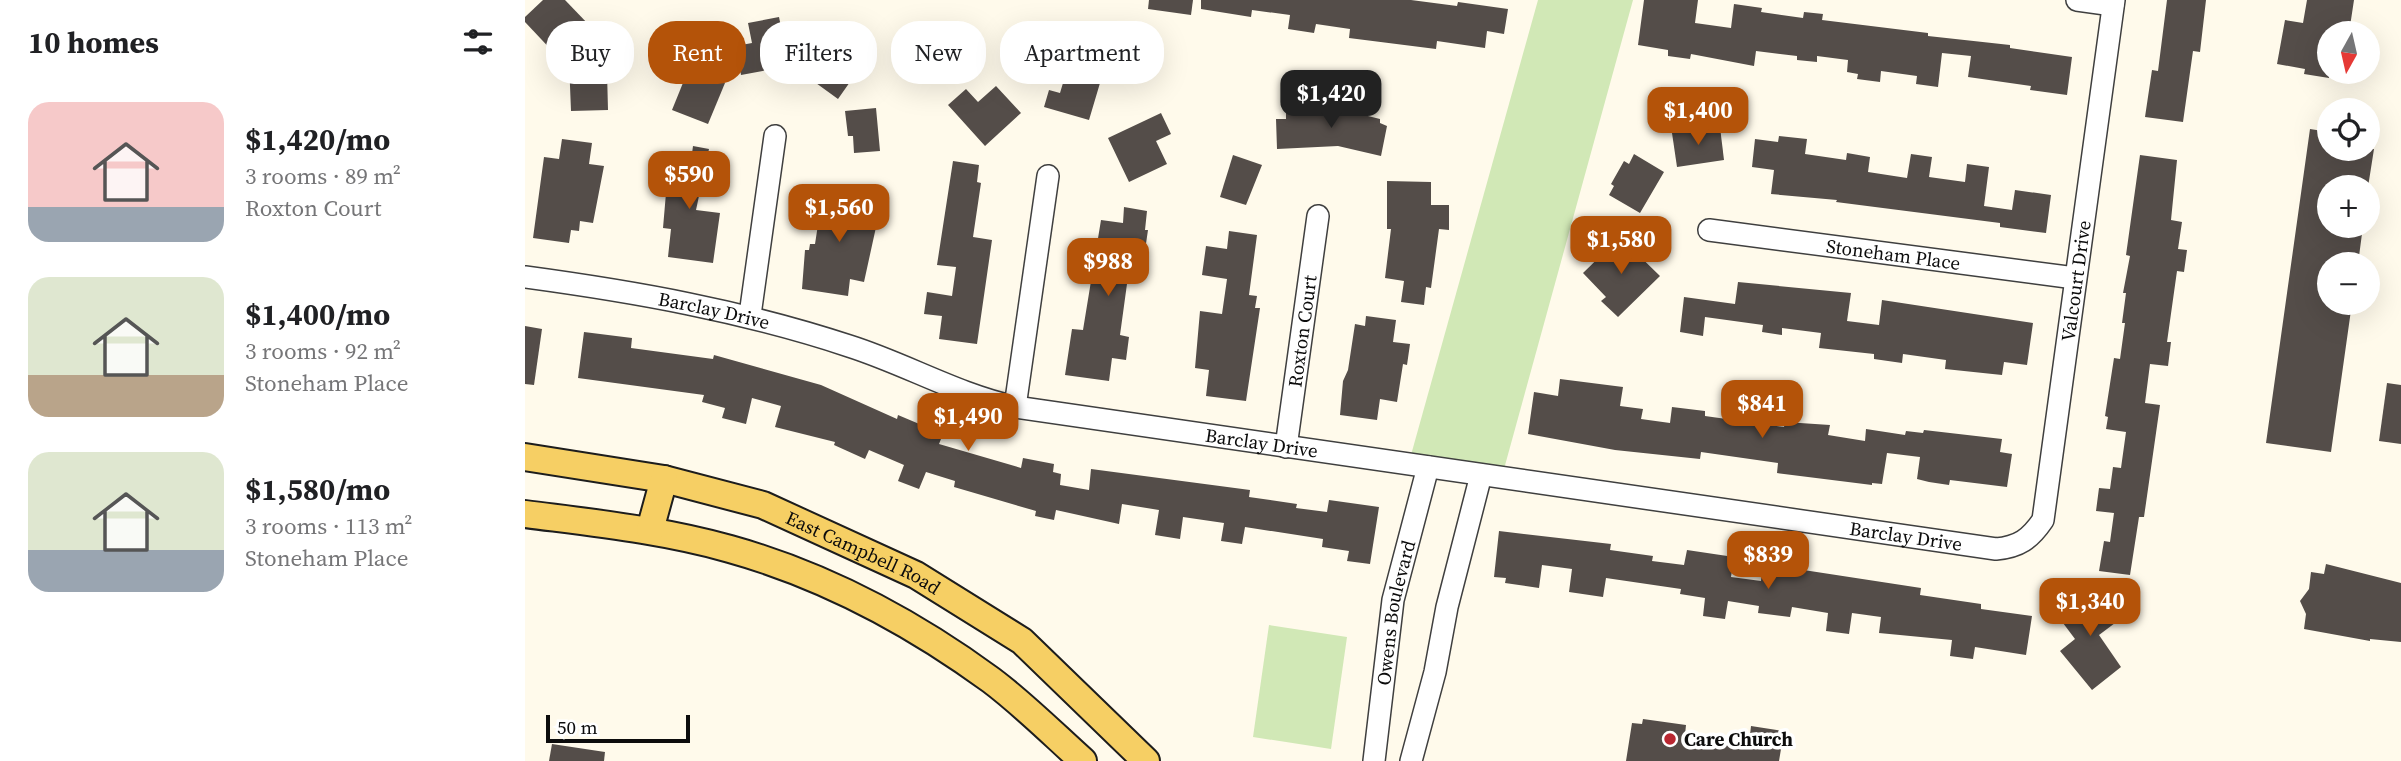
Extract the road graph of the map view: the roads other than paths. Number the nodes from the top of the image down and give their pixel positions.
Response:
1 (2077, 0) edge
2 (2113, 2) edge
3 (775, 136) dead end
4 (1048, 176) dead end
5 (1318, 216) dead end
6 (1709, 230) dead end
7 (525, 277) edge
8 (2075, 278) junction
9 (750, 315) junction
10 (1015, 407) junction
11 (1286, 447) junction
12 (525, 457) edge
13 (1428, 467) junction
14 (1481, 475) junction
15 (664, 478) junction
16 (525, 514) edge
17 (650, 530) junction
18 (2013, 547) joint
19 (1083, 761) edge
20 (1146, 761) edge
21 (1374, 761) edge
22 (1411, 761) edge

1 - 2 street
2 - 8 street, Valcourt Drive
3 - 9 street
4 - 10 street
5 - 11 street, Roxton Court
6 - 8 street, Stoneham Place
7 - 9 street, Barclay Drive
8 - 18 street, Valcourt Drive
9 - 10 street, Barclay Drive
10 - 11 street, Barclay Drive
11 - 13 street, Barclay Drive
12 - 15 main road, East Campbell Road
13 - 14 street, Barclay Drive
13 - 21 street, Owens Boulevard
14 - 18 street, Barclay Drive
14 - 22 street
15 - 17 main road
15 - 20 main road, East Campbell Road
16 - 17 main road
17 - 19 main road

